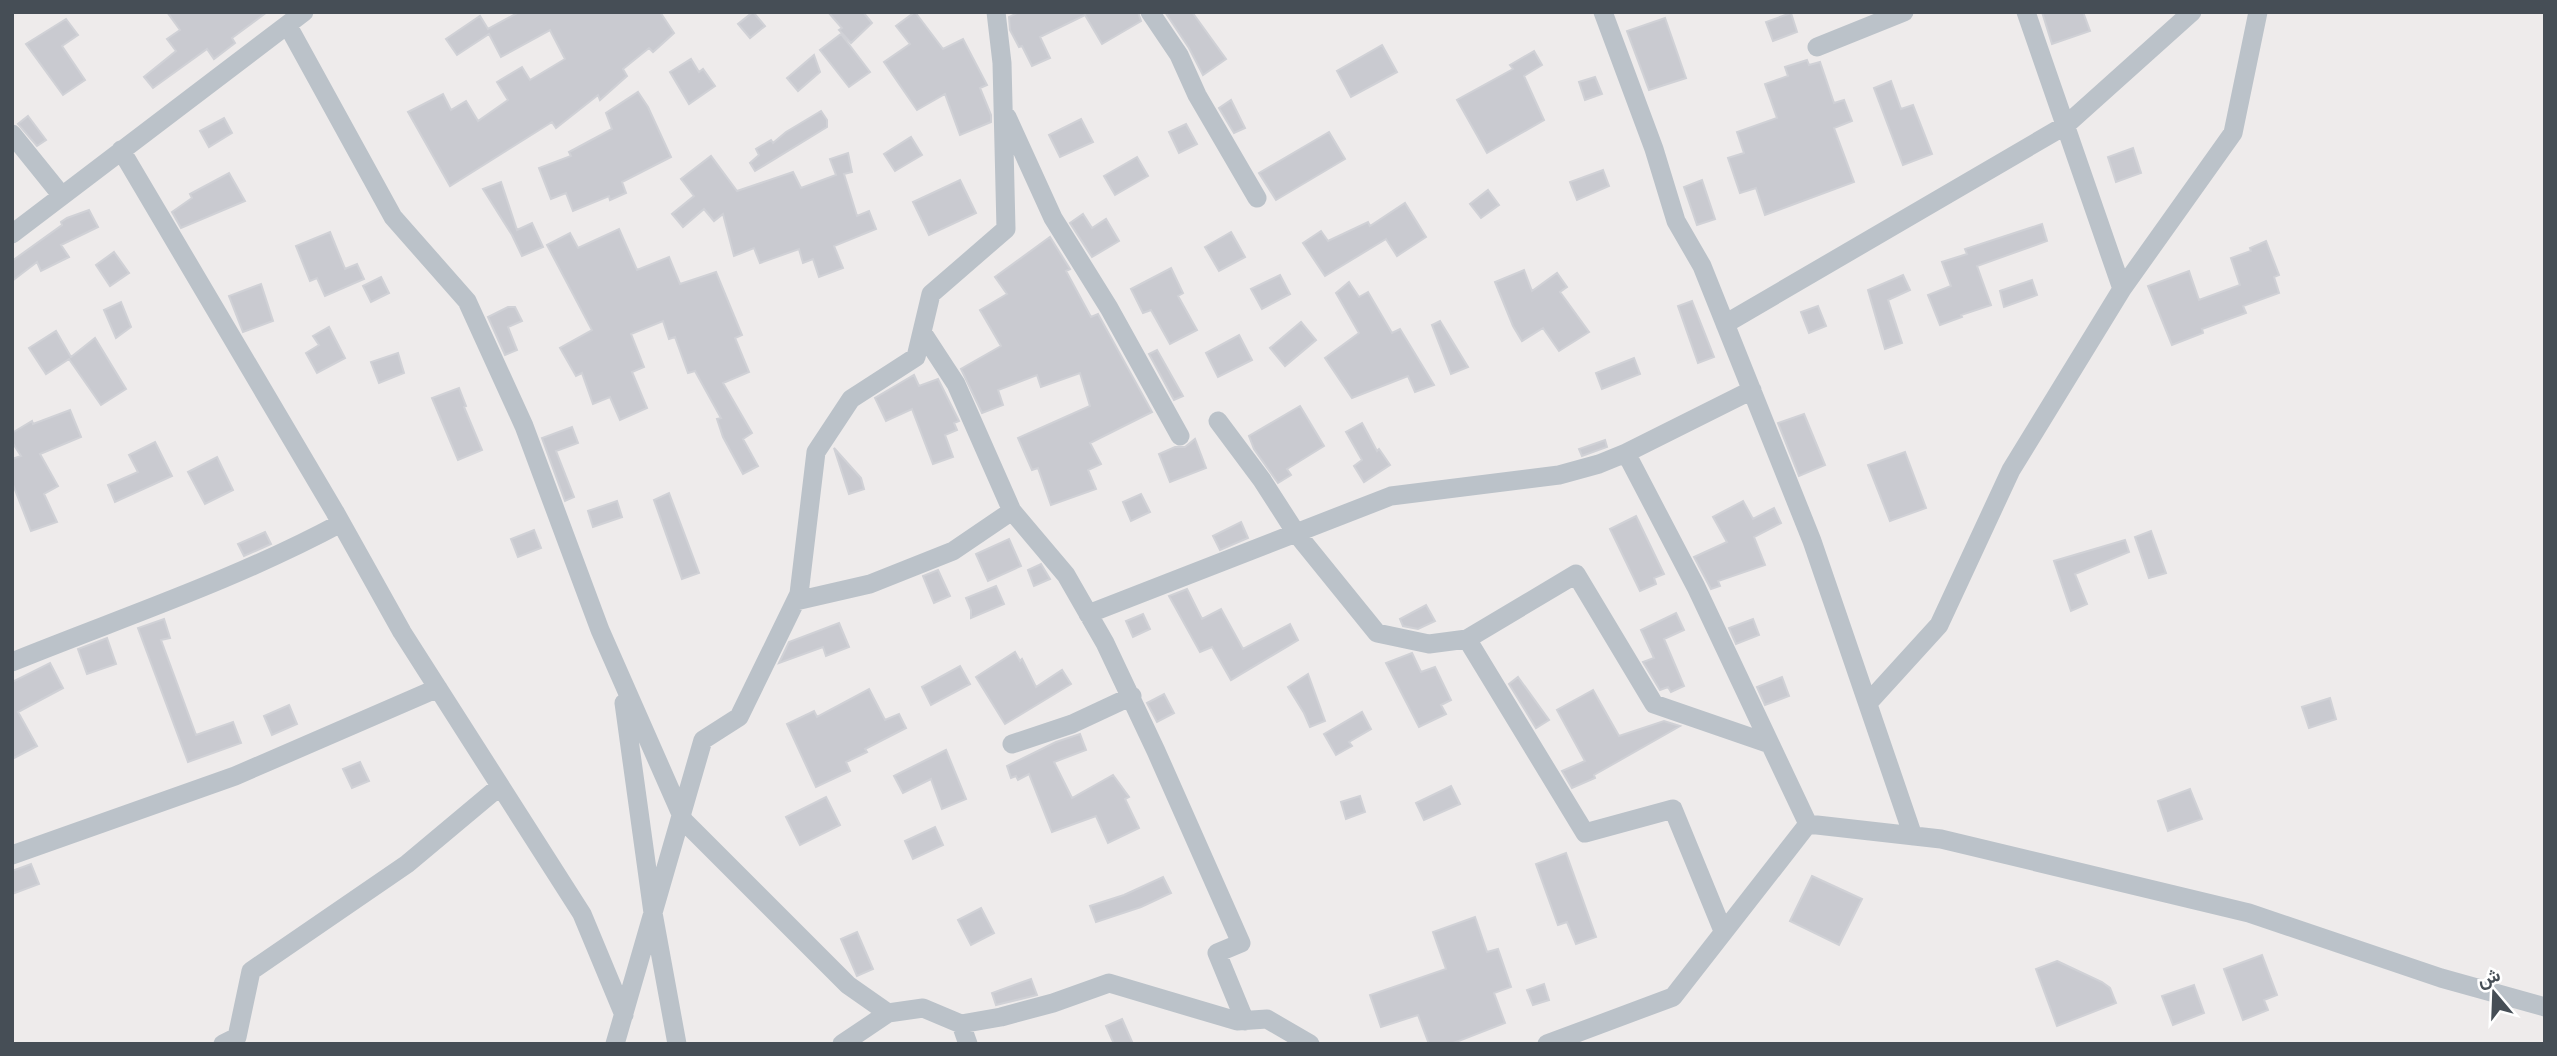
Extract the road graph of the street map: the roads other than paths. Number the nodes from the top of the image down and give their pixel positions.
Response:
1 (304, 12) edge
2 (996, 12) edge
3 (1150, 12) edge
4 (1603, 12) edge
5 (1904, 12) edge
6 (2026, 12) edge
7 (2192, 12) edge
8 (2258, 12) edge
9 (288, 26) junction
10 (1816, 47) dead end
11 (1004, 109) junction
12 (2066, 125) junction
13 (12, 134) edge
14 (121, 150) junction
15 (62, 196) junction
16 (1257, 198) dead end
17 (12, 234) edge
18 (2122, 289) junction
19 (1725, 324) junction
20 (922, 332) junction
21 (1752, 390) junction
22 (1218, 421) dead end
23 (1180, 436) dead end
24 (1626, 453) junction
25 (1012, 511) junction
26 (341, 523) junction
27 (1296, 533) junction
28 (796, 601) junction
29 (1088, 614) junction
30 (1467, 639) junction
31 (13, 660) edge
32 (620, 677) junction
33 (438, 688) junction
34 (1132, 696) junction
35 (1868, 703) junction
36 (1012, 744) dead end
37 (1770, 744) junction
38 (499, 787) junction
39 (681, 816) junction
40 (1808, 824) junction
41 (1913, 835) junction
42 (12, 855) edge
43 (653, 913) junction
44 (1723, 931) junction
45 (2545, 1007) edge
46 (888, 1013) junction
47 (624, 1015) junction
48 (1245, 1021) junction
49 (961, 1024) junction
50 (223, 1044) edge
51 (615, 1044) edge
52 (677, 1044) edge
53 (842, 1044) edge
54 (968, 1044) edge
55 (1310, 1044) edge
56 (1547, 1044) edge

1 - 9 street
2 - 11 street
3 - 16 street
4 - 19 street
5 - 10 street
6 - 12 street
7 - 12 street
8 - 18 street
9 - 14 street
9 - 32 street
11 - 20 street
11 - 23 street
12 - 18 street
12 - 19 street
13 - 15 street
14 - 15 street
14 - 26 street
15 - 17 street
18 - 35 street
19 - 21 street
20 - 25 street
20 - 28 street
21 - 24 street
21 - 35 street
22 - 27 street
24 - 27 street
24 - 37 street
25 - 28 street
25 - 29 street
26 - 31 street
26 - 33 street
27 - 29 street
27 - 30 street
28 - 39 street
29 - 34 street
30 - 37 street
30 - 44 street
32 - 39 street
32 - 43 street
33 - 38 street
33 - 42 street
34 - 36 street
34 - 48 street
35 - 41 street
37 - 40 street
38 - 47 street
38 - 50 street
39 - 43 street
39 - 46 street
40 - 41 street
40 - 44 street
41 - 45 street
43 - 47 street
43 - 52 street
44 - 56 street
46 - 49 street
46 - 53 street
47 - 51 street
48 - 49 street
48 - 55 street
49 - 54 street

